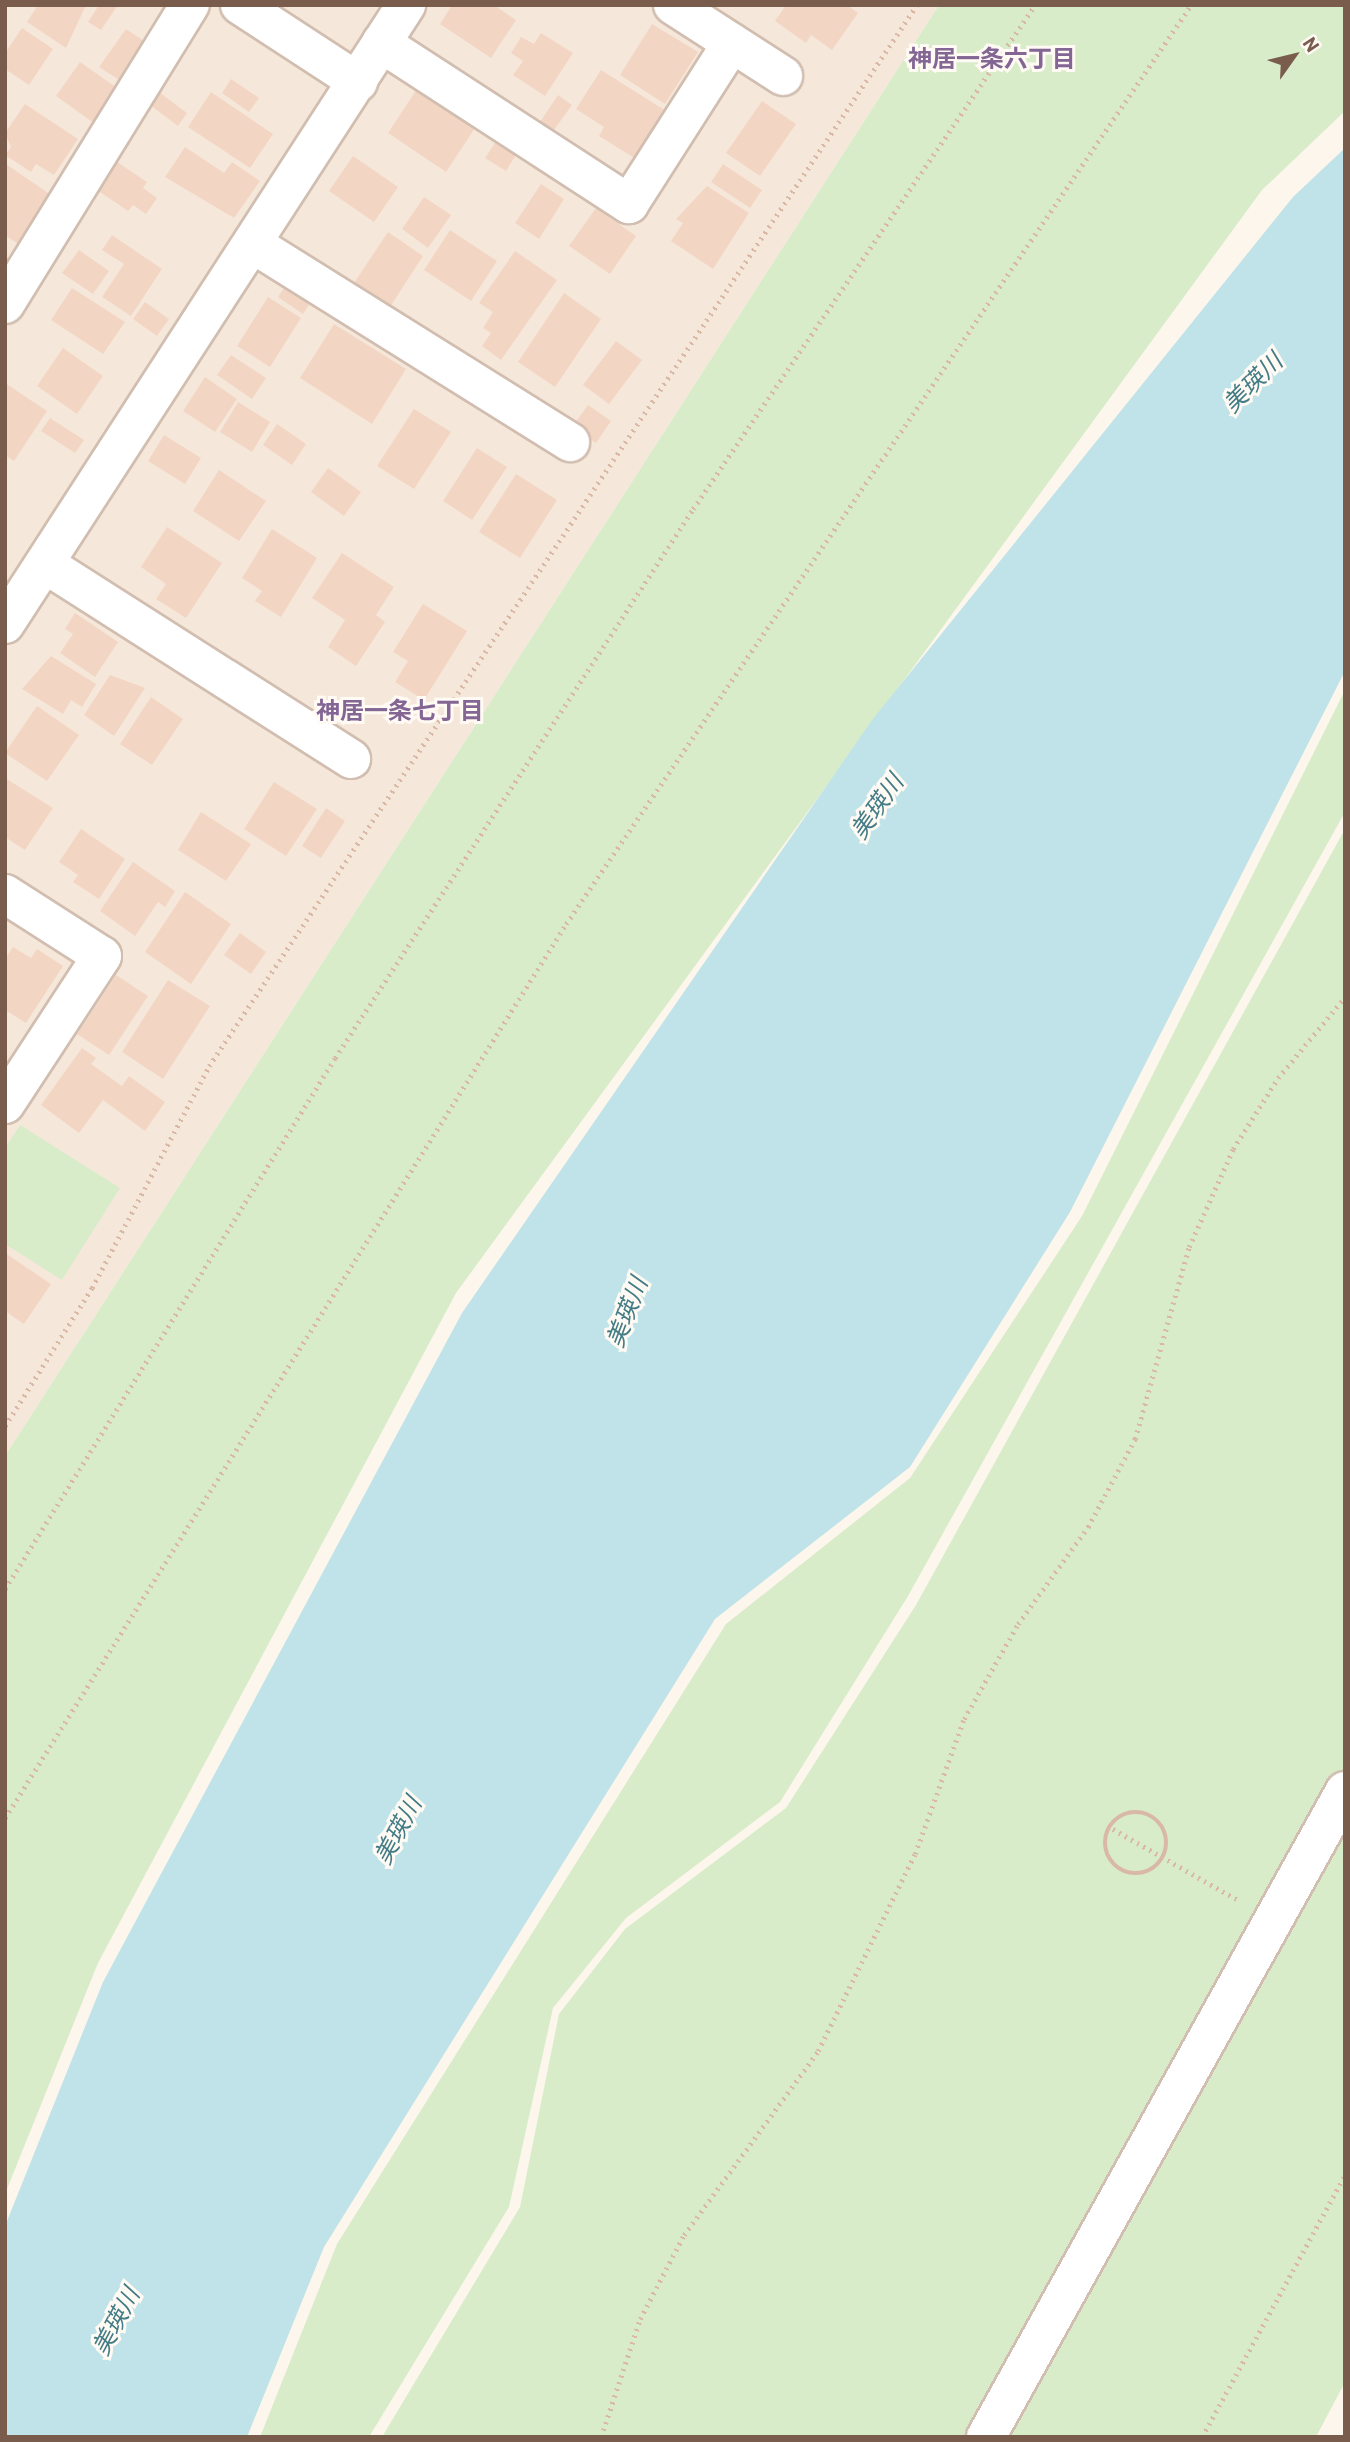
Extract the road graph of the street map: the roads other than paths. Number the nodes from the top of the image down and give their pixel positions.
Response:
1 (190, 5) edge
2 (240, 5) edge
3 (406, 5) edge
4 (673, 5) edge
5 (382, 43) junction
6 (732, 43) junction
7 (783, 76) dead end
8 (358, 82) junction
9 (253, 244) junction
10 (5, 304) edge
11 (570, 442) dead end
12 (45, 564) junction
13 (5, 624) edge
14 (351, 759) dead end
15 (5, 894) edge
16 (5, 1104) edge
17 (1345, 1791) edge
18 (986, 2437) edge

1 - 10 street
2 - 8 street
3 - 5 street
4 - 6 street
5 - 6 street
5 - 8 street
6 - 7 street
8 - 9 street
9 - 11 street
9 - 12 street
12 - 13 street
12 - 14 street
15 - 16 street
17 - 18 street

